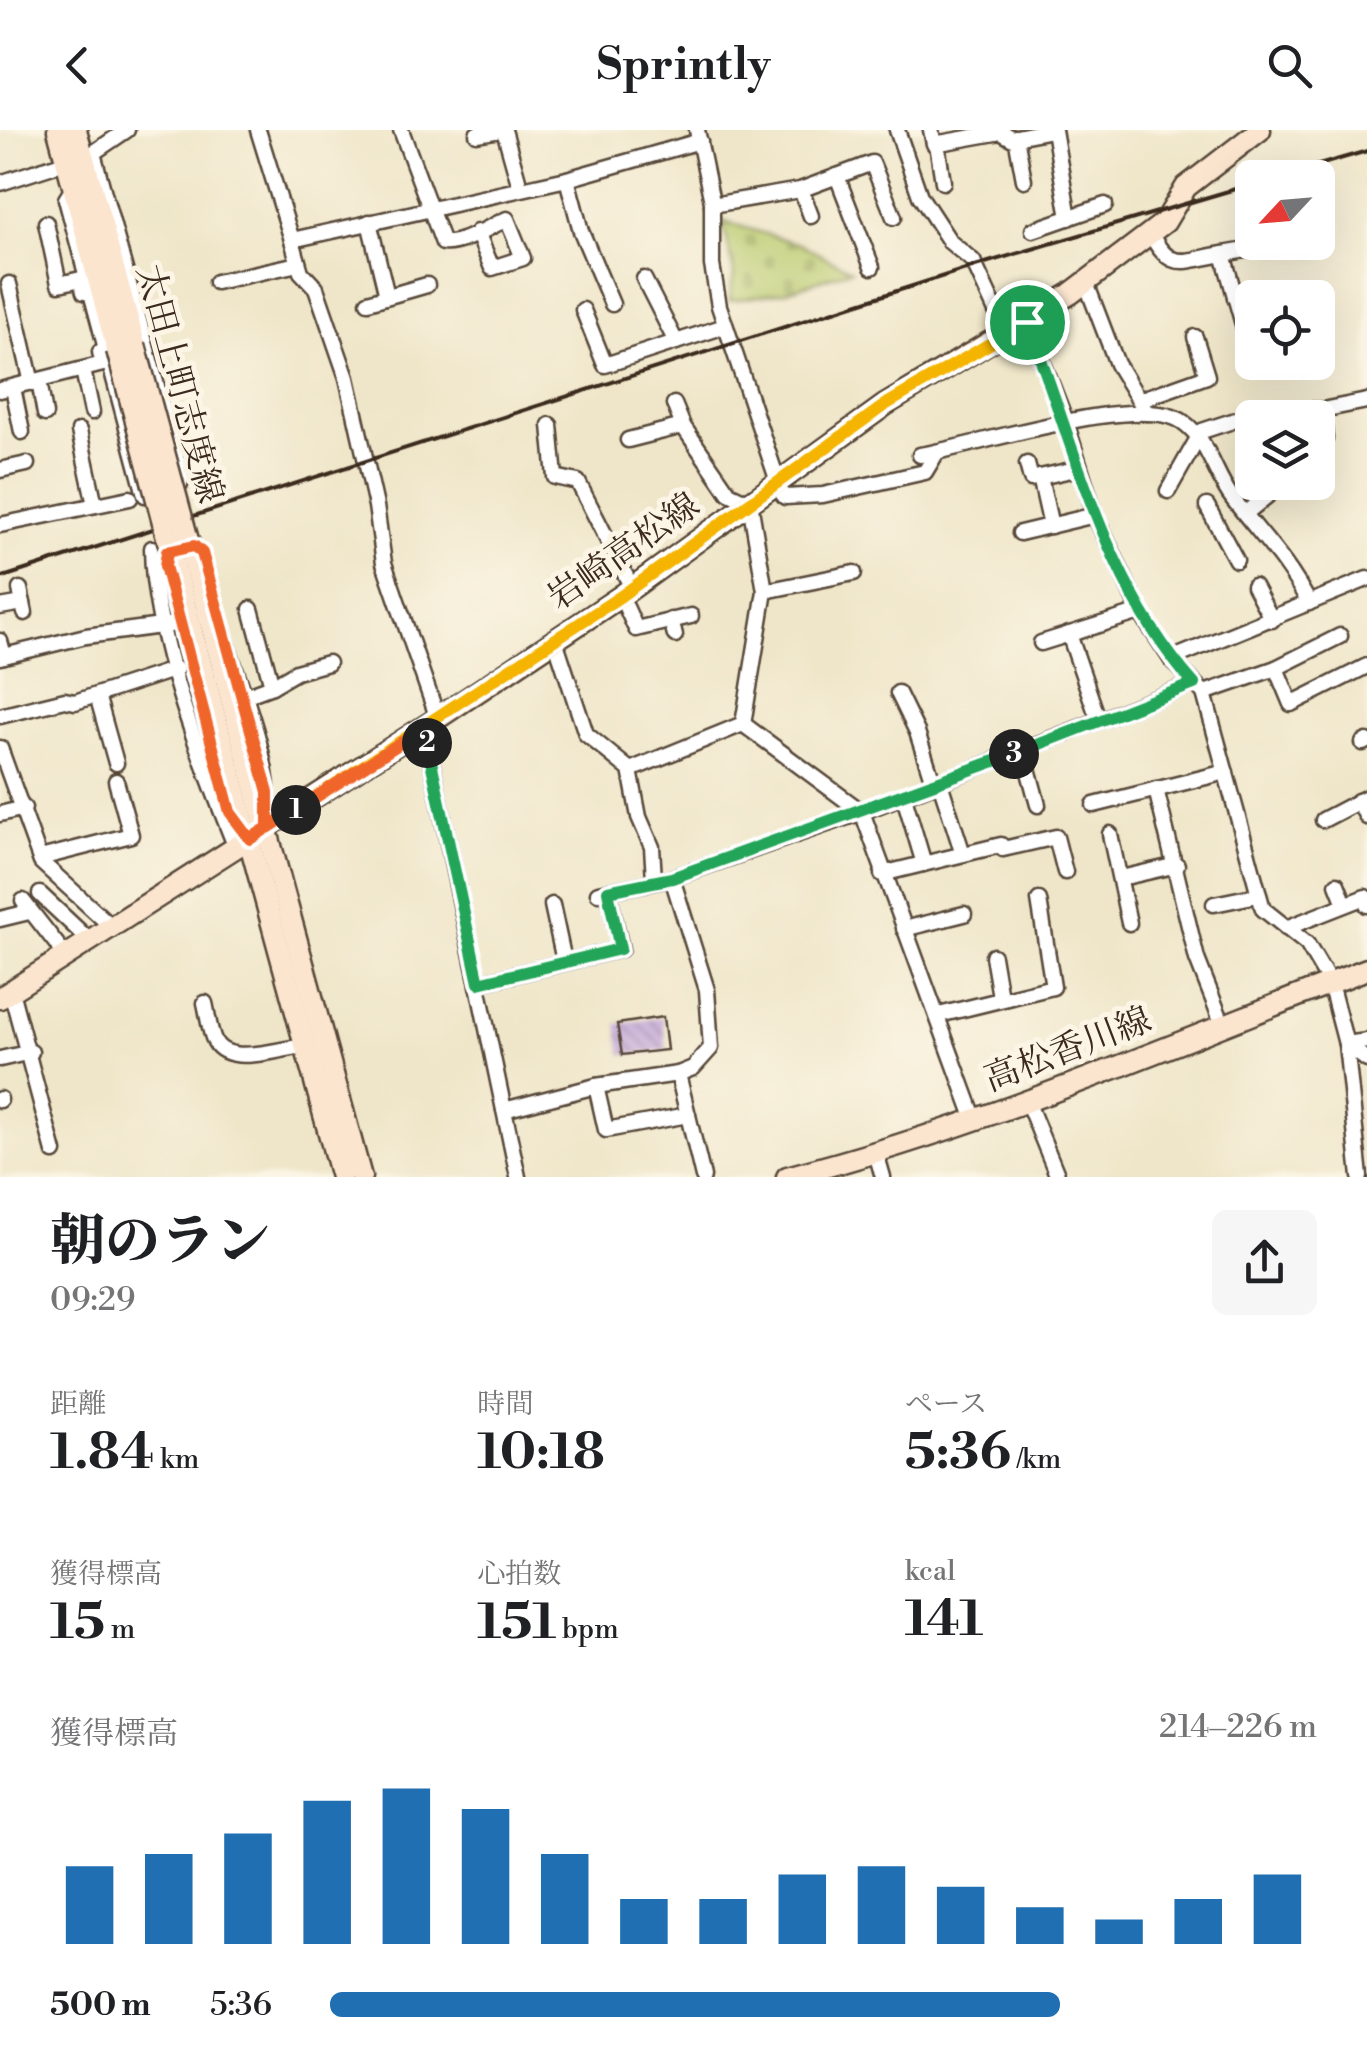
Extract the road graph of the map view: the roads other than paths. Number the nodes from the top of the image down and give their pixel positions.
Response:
1 (58, 130) edge
2 (76, 130) edge
3 (127, 130) edge
4 (258, 130) edge
5 (402, 130) edge
6 (502, 130) edge
7 (897, 130) edge
8 (1260, 130) edge
9 (1046, 131) edge
10 (1006, 133) edge
11 (476, 134) dead end
12 (701, 134) edge
13 (968, 134) edge
14 (934, 137) edge
15 (81, 157) junction
16 (836, 176) junction
17 (566, 179) junction
18 (1024, 180) dead end
19 (943, 182) dead end
20 (0, 183) edge
21 (520, 187) junction
22 (74, 188) junction
23 (801, 190) junction
24 (712, 205) junction
25 (1106, 206) dead end
26 (430, 208) junction
27 (810, 216) dead end
28 (894, 218) dead end
29 (1069, 218) junction
30 (369, 222) junction
31 (46, 223) dead end
32 (1033, 230) dead end
33 (477, 232) dead end
34 (1150, 234) junction
35 (292, 240) junction
36 (1235, 252) edge
37 (1223, 254) junction
38 (298, 264) junction
39 (872, 267) dead end
40 (644, 279) dead end
41 (216, 282) dead end
42 (1086, 282) junction
43 (10, 284) dead end
44 (427, 285) dead end
45 (1235, 295) edge
46 (387, 296) junction
47 (368, 302) dead end
48 (612, 304) dead end
49 (582, 310) dead end
50 (1027, 322) junction
51 (725, 326) junction
52 (1007, 335) junction
53 (1194, 338) dead end
54 (676, 342) junction
55 (126, 348) junction
56 (83, 370) junction
57 (35, 382) junction
58 (7, 389) edge
59 (674, 404) dead end
60 (1366, 404) edge
61 (1144, 406) junction
62 (1335, 408) edge
63 (92, 412) dead end
64 (45, 414) dead end
65 (1235, 421) edge
66 (1066, 422) junction
67 (550, 425) dead end
68 (683, 426) junction
69 (79, 431) dead end
70 (22, 432) dead end
71 (1197, 434) junction
72 (628, 440) dead end
73 (937, 452) junction
74 (920, 455) dead end
75 (27, 464) dead end
76 (1027, 464) dead end
77 (1080, 468) junction
78 (0, 470) edge
79 (1040, 477) junction
80 (777, 483) junction
81 (1168, 492) dead end
82 (130, 498) dead end
83 (1260, 500) edge
84 (750, 503) junction
85 (96, 505) junction
86 (1245, 512) junction
87 (1096, 515) junction
88 (0, 526) edge
89 (1051, 526) junction
90 (1020, 533) dead end
91 (152, 548) dead end
92 (1236, 560) dead end
93 (854, 572) dead end
94 (1367, 574) edge
95 (1254, 586) dead end
96 (765, 591) junction
97 (627, 592) junction
98 (22, 602) dead end
99 (1309, 604) junction
100 (0, 606) edge
101 (251, 608) dead end
102 (1140, 612) junction
103 (691, 616) dead end
104 (1272, 620) junction
105 (170, 625) junction
106 (1069, 634) junction
107 (1340, 636) dead end
108 (556, 640) junction
109 (1041, 643) dead end
110 (1, 651) edge
111 (1171, 659) junction
112 (328, 662) dead end
113 (1367, 666) edge
114 (1276, 668) junction
115 (176, 669) junction
116 (272, 686) junction
117 (1199, 689) junction
118 (898, 693) dead end
119 (97, 696) junction
120 (244, 696) junction
121 (1094, 710) dead end
122 (0, 716) edge
123 (431, 723) junction
124 (743, 724) junction
125 (0, 748) edge
126 (1023, 750) junction
127 (116, 763) dead end
128 (630, 770) junction
129 (1226, 772) junction
130 (116, 782) dead end
131 (937, 784) junction
132 (1156, 789) junction
133 (904, 797) junction
134 (1363, 799) edge
135 (1038, 804) dead end
136 (1094, 805) dead end
137 (24, 808) junction
138 (862, 812) junction
139 (0, 814) edge
140 (1367, 817) edge
141 (1323, 820) dead end
142 (1110, 834) dead end
143 (251, 838) junction
144 (963, 854) junction
145 (40, 858) junction
146 (924, 864) junction
147 (1177, 866) junction
148 (1064, 872) dead end
149 (882, 874) junction
150 (672, 878) junction
151 (1121, 878) junction
152 (654, 879) junction
153 (1336, 884) dead end
154 (40, 894) dead end
155 (1258, 895) junction
156 (1038, 900) dead end
157 (1214, 904) dead end
158 (1345, 904) junction
159 (552, 905) dead end
160 (1367, 905) edge
161 (964, 914) dead end
162 (0, 919) edge
163 (1129, 923) dead end
164 (112, 926) junction
165 (1286, 928) junction
166 (904, 930) junction
167 (90, 941) junction
168 (66, 956) junction
169 (993, 956) dead end
170 (564, 961) junction
171 (1363, 974) edge
172 (479, 983) junction
173 (1330, 983) junction
174 (6, 994) edge
175 (1000, 997) junction
176 (204, 1003) dead end
177 (939, 1015) junction
178 (1223, 1025) junction
179 (1367, 1041) edge
180 (1346, 1044) junction
181 (305, 1046) junction
182 (31, 1052) junction
183 (0, 1059) edge
184 (1367, 1060) edge
185 (678, 1074) junction
186 (596, 1086) junction
187 (1027, 1101) junction
188 (504, 1110) junction
189 (688, 1115) junction
190 (975, 1120) junction
191 (54, 1152) dead end
192 (876, 1152) junction
193 (340, 1177) edge
194 (361, 1177) edge
195 (518, 1177) edge
196 (703, 1177) edge
197 (786, 1177) edge
198 (883, 1177) edge
199 (1058, 1177) edge
200 (1360, 1177) edge

1 - 15 main road, 太田上町志度線
2 - 15 main road, 太田上町志度線
3 - 15 street
4 - 35 street
5 - 26 street
6 - 11 street
6 - 21 street
7 - 52 street
8 - 34 main road, 岩崎高松線
9 - 10 street
9 - 29 street
10 - 13 street
10 - 18 street
12 - 17 street
12 - 24 street
13 - 14 street
14 - 19 street
15 - 20 street
15 - 22 main road, 太田上町志度線
15 - 22 street
15 - 55 main road, 太田上町志度線
16 - 23 street
16 - 28 street
16 - 39 street
17 - 21 street
17 - 48 street
21 - 26 street
22 - 55 main road, 太田上町志度線
23 - 24 street
23 - 27 street
24 - 51 street
25 - 29 street
26 - 30 street
26 - 33 street
29 - 32 street
30 - 35 street
30 - 46 street
31 - 56 street
34 - 37 street
34 - 42 main road, 岩崎高松線
35 - 38 street
36 - 37 street
37 - 45 street
38 - 41 street
38 - 123 street
40 - 54 street
42 - 50 main road, 岩崎高松線
42 - 61 street
43 - 57 street
44 - 46 street
46 - 47 street
49 - 54 street
50 - 52 main road, 岩崎高松線
50 - 66 street
51 - 54 street
51 - 80 street
52 - 80 main road, 岩崎高松線
53 - 61 street
55 - 143 main road, 太田上町志度線, bridge
56 - 57 street
56 - 63 street
57 - 58 street
57 - 64 street
58 - 70 street
59 - 68 street
60 - 62 street
61 - 66 street
61 - 71 street
65 - 71 street
66 - 73 street
66 - 77 street
67 - 97 street
68 - 72 street
68 - 84 street
69 - 85 street
71 - 81 street
71 - 86 street
73 - 74 street
73 - 80 street
75 - 78 street
76 - 79 street
77 - 79 street
77 - 87 street
79 - 89 street
80 - 84 main road, 岩崎高松線
82 - 85 street
83 - 86 street
84 - 96 street
84 - 97 main road, 岩崎高松線
85 - 88 street
86 - 92 street
86 - 99 street
87 - 89 street
87 - 102 street
89 - 90 street
91 - 105 street
93 - 96 street
94 - 99 street
95 - 104 street
96 - 124 street
97 - 103 street
97 - 108 main road, 岩崎高松線
98 - 100 street
99 - 104 street
101 - 116 street
102 - 106 street
102 - 111 street
104 - 111 street
105 - 110 street
105 - 115 street
106 - 109 street
106 - 121 street
107 - 114 street
108 - 123 main road, 岩崎高松線
108 - 128 street
111 - 117 street
112 - 116 street
113 - 114 street
114 - 117 street
115 - 119 street
115 - 143 street
116 - 120 street
117 - 126 street
117 - 129 street
118 - 131 street
119 - 122 street
119 - 127 street
120 - 143 street
120 - 143 street
123 - 143 main road, 岩崎高松線
123 - 172 street
124 - 128 street
124 - 138 street
125 - 137 street
126 - 131 street
126 - 135 street
128 - 152 street
129 - 132 street
129 - 155 street
130 - 145 street
131 - 133 street
131 - 144 street
132 - 136 street
132 - 147 street
133 - 138 street
133 - 146 street
134 - 140 street
134 - 141 street
137 - 139 street
137 - 145 street
138 - 149 street
138 - 150 street
142 - 151 street
143 - 164 main road, 岩崎高松線
143 - 181 main road, 太田上町志度線
143 - 194 main road, 太田上町志度線
144 - 146 street
144 - 148 street
145 - 164 street
146 - 149 street
147 - 151 street
147 - 178 street
149 - 166 street
150 - 152 street
150 - 185 street
151 - 163 street
152 - 170 street
153 - 158 street
154 - 167 street
155 - 157 street
155 - 165 street
156 - 175 street
158 - 160 street
158 - 165 street
159 - 170 street
161 - 166 street
162 - 168 street
164 - 167 main road, 岩崎高松線
165 - 173 street
166 - 177 street
167 - 168 main road, 岩崎高松線
168 - 174 main road, 岩崎高松線
169 - 175 street
170 - 172 street
171 - 173 main road, 高松香川線
172 - 188 street
173 - 178 main road, 高松香川線
173 - 180 street
174 - 182 street
175 - 177 street
176 - 181 street
177 - 190 street
178 - 187 main road, 高松香川線
179 - 180 street
180 - 184 street
180 - 200 street
181 - 193 main road, 太田上町志度線
182 - 183 street
182 - 191 street
185 - 186 street
185 - 189 street
186 - 188 street
186 - 189 street
187 - 190 main road, 高松香川線
187 - 199 street
188 - 195 street
189 - 196 street
190 - 192 main road, 高松香川線
192 - 197 main road, 高松香川線
192 - 198 street

